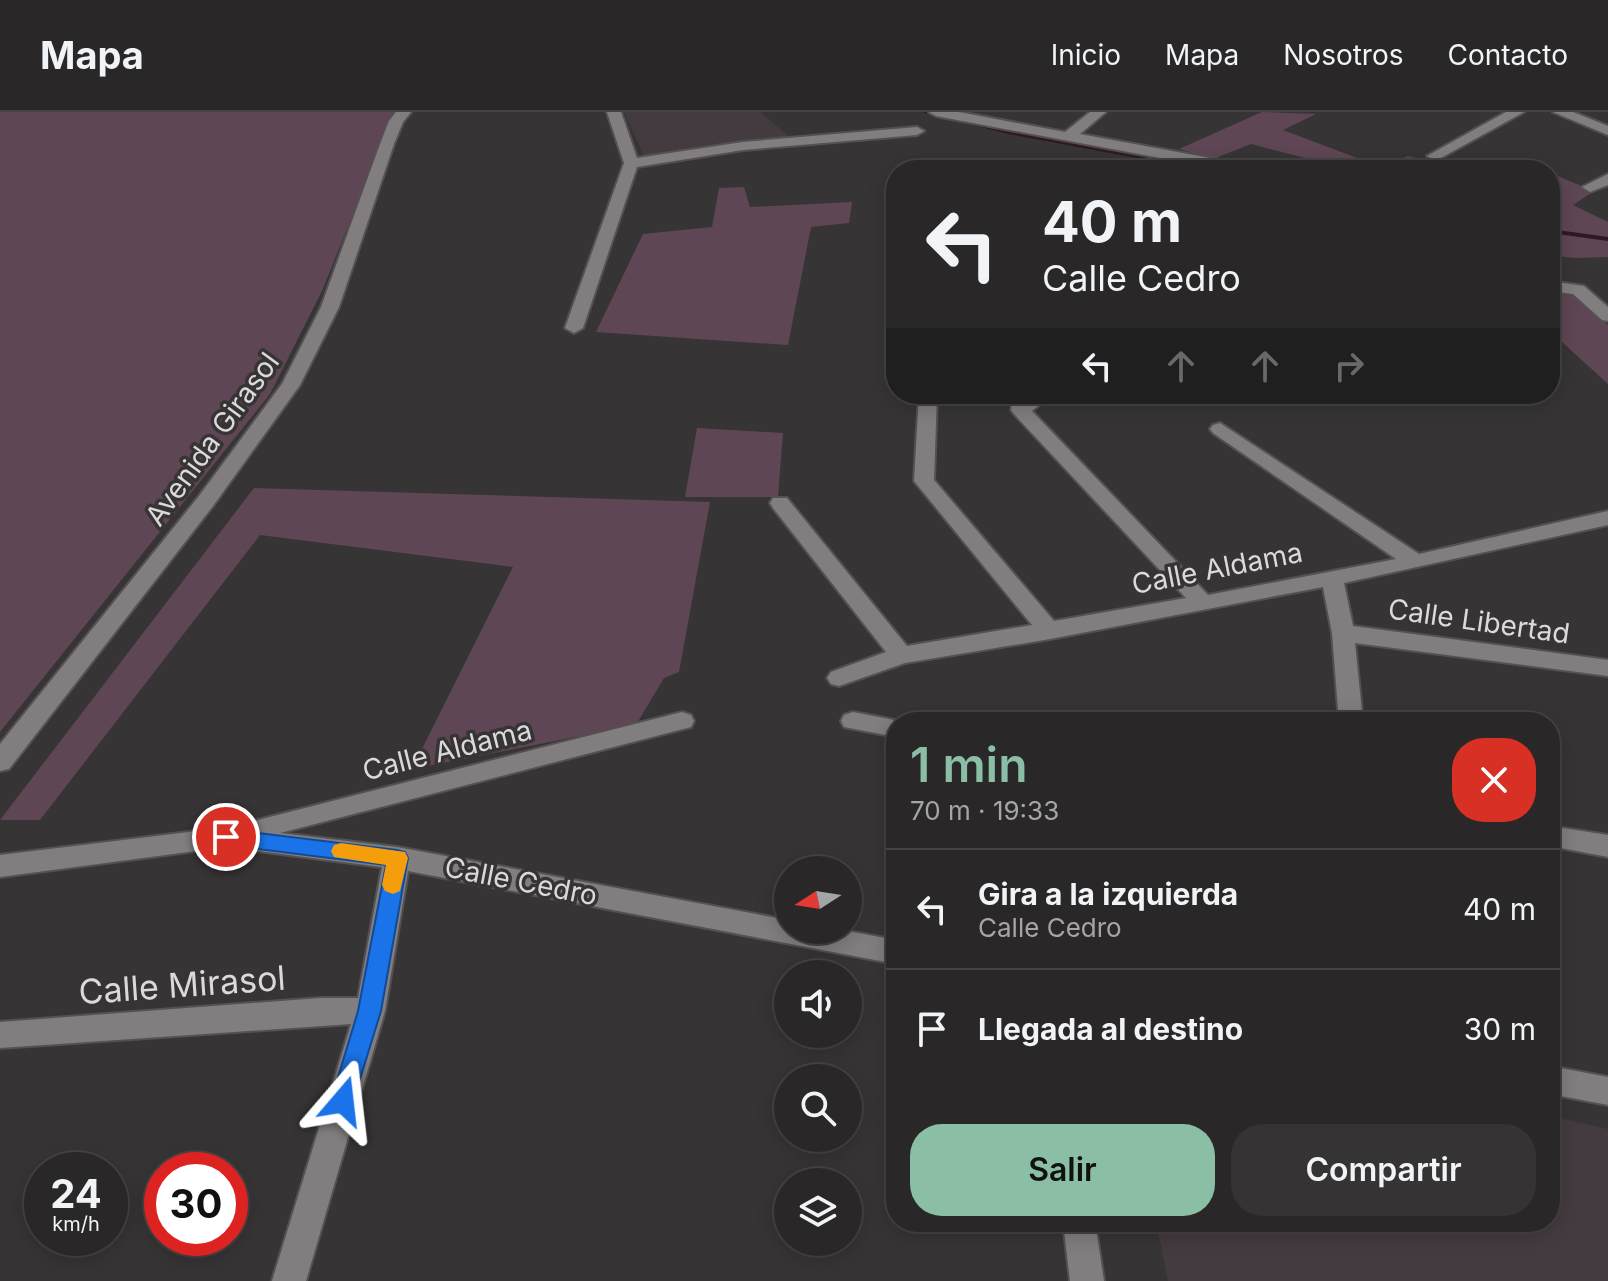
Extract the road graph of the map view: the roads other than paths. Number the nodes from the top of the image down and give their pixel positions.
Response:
1 (404, 112) edge
2 (614, 112) edge
3 (936, 112) edge
4 (1099, 112) edge
5 (1517, 112) edge
6 (1560, 112) edge
7 (917, 131) dead end
8 (1608, 131) edge
9 (1070, 135) junction
10 (1434, 156) dead end
11 (1197, 160) edge
12 (631, 163) junction
13 (1608, 179) edge
14 (1590, 187) dead end
15 (1560, 287) edge
16 (1608, 316) edge
17 (574, 328) dead end
18 (928, 404) edge
19 (1023, 404) edge
20 (1220, 429) dead end
21 (780, 503) dead end
22 (1608, 518) edge
23 (1416, 562) junction
24 (1332, 576) junction
25 (1203, 603) junction
26 (1050, 631) junction
27 (1343, 633) junction
28 (901, 655) junction
29 (1608, 668) edge
30 (839, 678) dead end
31 (1350, 712) edge
32 (682, 721) dead end
33 (853, 721) dead end
34 (886, 726) edge
35 (0, 762) edge
36 (226, 837) junction
37 (1560, 838) edge
38 (1608, 846) edge
39 (397, 858) junction
40 (0, 866) edge
41 (886, 950) edge
42 (370, 1011) junction
43 (0, 1035) edge
44 (1560, 1082) edge
45 (1608, 1091) edge
46 (1080, 1232) edge
47 (289, 1281) edge
48 (1087, 1281) edge

1 - 35 street, Avenida Girasol
2 - 12 street
3 - 9 street
4 - 9 street
5 - 10 street
6 - 8 street
7 - 12 street
9 - 11 street
12 - 17 street
13 - 14 street
15 - 16 street
18 - 26 street
19 - 25 street
20 - 23 street
21 - 28 street
22 - 23 street, Calle Aldama
23 - 24 street, Calle Aldama
24 - 25 street, Calle Aldama
24 - 27 street
25 - 26 street, Calle Aldama
26 - 28 street, Calle Aldama
27 - 29 street, Calle Libertad
27 - 31 street
28 - 30 street, Calle Aldama
32 - 36 street, Calle Aldama
33 - 34 street
36 - 39 street, Calle Cedro
36 - 40 street, Calle Cedro
37 - 38 street
39 - 41 street, Calle Cedro
39 - 42 street
42 - 43 street, Calle Mirasol
42 - 47 street
44 - 45 street
46 - 48 street

